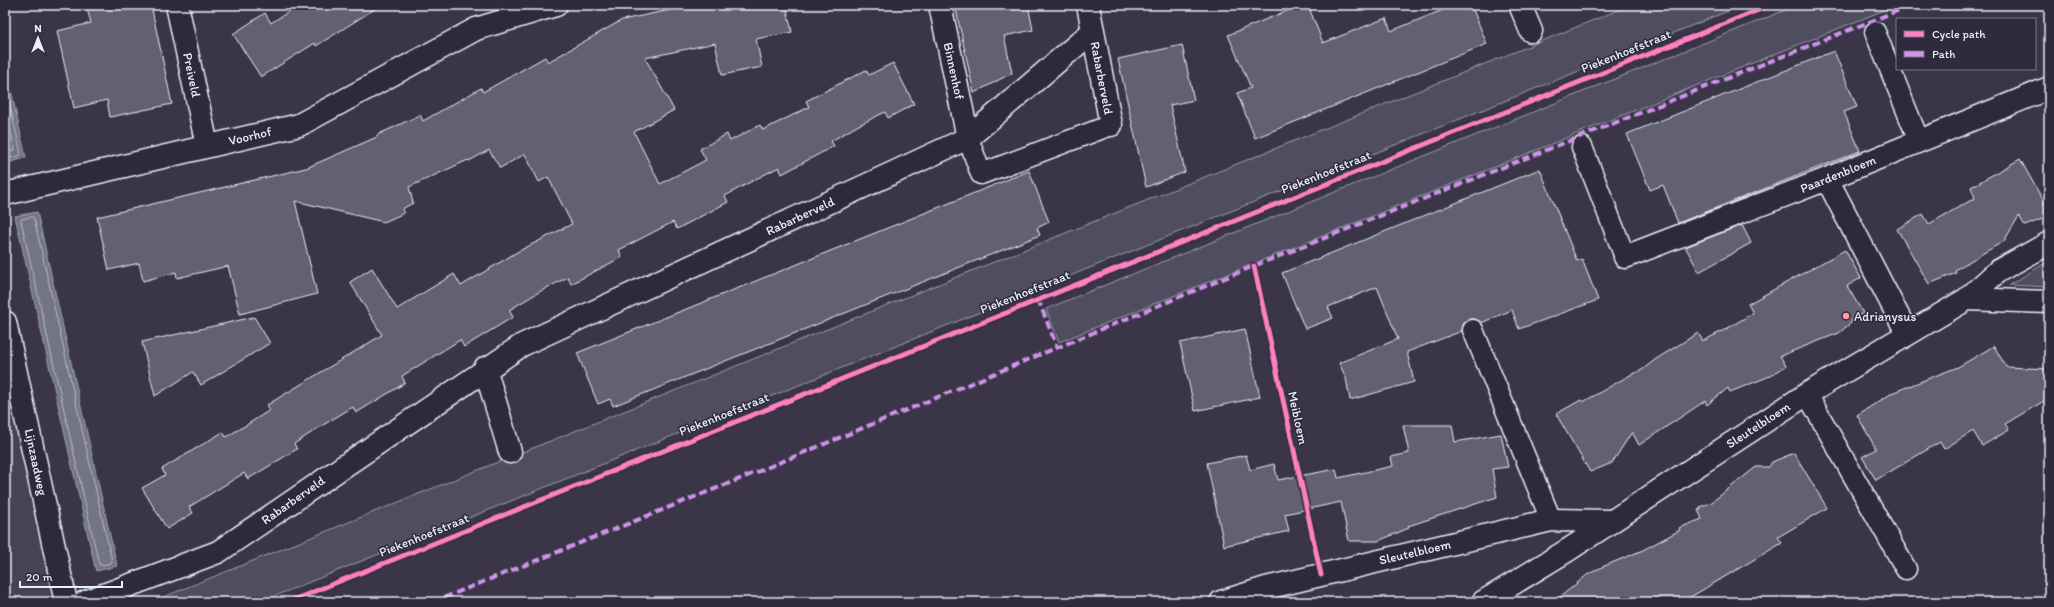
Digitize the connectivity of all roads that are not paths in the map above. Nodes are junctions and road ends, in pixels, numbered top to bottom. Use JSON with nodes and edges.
{"nodes":[{"id":1,"x":177,"y":5,"type":"edge"},
{"id":2,"x":498,"y":5,"type":"edge"},
{"id":3,"x":556,"y":5,"type":"edge"},
{"id":4,"x":940,"y":5,"type":"edge"},
{"id":5,"x":1088,"y":5,"type":"edge"},
{"id":6,"x":1520,"y":5,"type":"edge"},
{"id":7,"x":476,"y":29,"type":"junction"},
{"id":8,"x":1094,"y":31,"type":"junction"},
{"id":9,"x":1531,"y":31,"type":"dead end"},
{"id":10,"x":1875,"y":32,"type":"dead end"},
{"id":11,"x":2049,"y":88,"type":"edge"},
{"id":12,"x":1112,"y":125,"type":"joint"},
{"id":13,"x":968,"y":138,"type":"junction"},
{"id":14,"x":1919,"y":141,"type":"junction"},
{"id":15,"x":207,"y":146,"type":"junction"},
{"id":16,"x":1582,"y":147,"type":"dead end"},
{"id":17,"x":1827,"y":179,"type":"junction"},
{"id":18,"x":5,"y":194,"type":"edge"},
{"id":19,"x":2049,"y":243,"type":"edge"},
{"id":20,"x":1625,"y":256,"type":"joint"},
{"id":21,"x":1967,"y":299,"type":"junction"},
{"id":22,"x":2049,"y":302,"type":"edge"},
{"id":23,"x":5,"y":322,"type":"edge"},
{"id":24,"x":1473,"y":330,"type":"dead end"},
{"id":25,"x":1907,"y":333,"type":"junction"},
{"id":26,"x":485,"y":368,"type":"junction"},
{"id":27,"x":1807,"y":394,"type":"junction"},
{"id":28,"x":510,"y":452,"type":"dead end"},
{"id":29,"x":1551,"y":520,"type":"junction"},
{"id":30,"x":1611,"y":521,"type":"junction"},
{"id":31,"x":1906,"y":569,"type":"dead end"},
{"id":32,"x":66,"y":602,"type":"edge"},
{"id":33,"x":86,"y":602,"type":"edge"},
{"id":34,"x":1221,"y":602,"type":"edge"},
{"id":35,"x":1483,"y":602,"type":"edge"}],
"edges":[{"from":1,"to":15,"type":"street","name":"Preiveld"},
{"from":2,"to":7,"type":"street","name":"Voorhof"},
{"from":3,"to":7,"type":"street","name":"Voorhof"},
{"from":4,"to":13,"type":"street","name":"Binnenhof"},
{"from":5,"to":8,"type":"street","name":"Rabarberveld"},
{"from":6,"to":9,"type":"street"},
{"from":7,"to":15,"type":"street","name":"Voorhof"},
{"from":8,"to":12,"type":"street","name":"Rabarberveld"},
{"from":8,"to":13,"type":"street","name":"Rabarberveld"},
{"from":10,"to":14,"type":"lane"},
{"from":11,"to":14,"type":"street","name":"Paardenbloem"},
{"from":12,"to":13,"type":"lane"},
{"from":13,"to":26,"type":"street","name":"Rabarberveld"},
{"from":14,"to":17,"type":"street","name":"Paardenbloem"},
{"from":15,"to":18,"type":"street","name":"Voorhof"},
{"from":16,"to":20,"type":"lane"},
{"from":17,"to":20,"type":"street","name":"Paardenbloem"},
{"from":17,"to":25,"type":"street"},
{"from":19,"to":21,"type":"street","name":"Sleutelbloem"},
{"from":21,"to":22,"type":"street"},
{"from":21,"to":25,"type":"street","name":"Sleutelbloem"},
{"from":23,"to":32,"type":"street","name":"Lijnzaadweg"},
{"from":24,"to":29,"type":"lane"},
{"from":25,"to":27,"type":"street","name":"Sleutelbloem"},
{"from":26,"to":28,"type":"street"},
{"from":26,"to":33,"type":"street","name":"Rabarberveld"},
{"from":27,"to":30,"type":"street","name":"Sleutelbloem"},
{"from":27,"to":31,"type":"lane"},
{"from":29,"to":30,"type":"street","name":"Sleutelbloem"},
{"from":29,"to":34,"type":"street","name":"Sleutelbloem"},
{"from":30,"to":35,"type":"street","name":"Sleutelbloem"}]}
